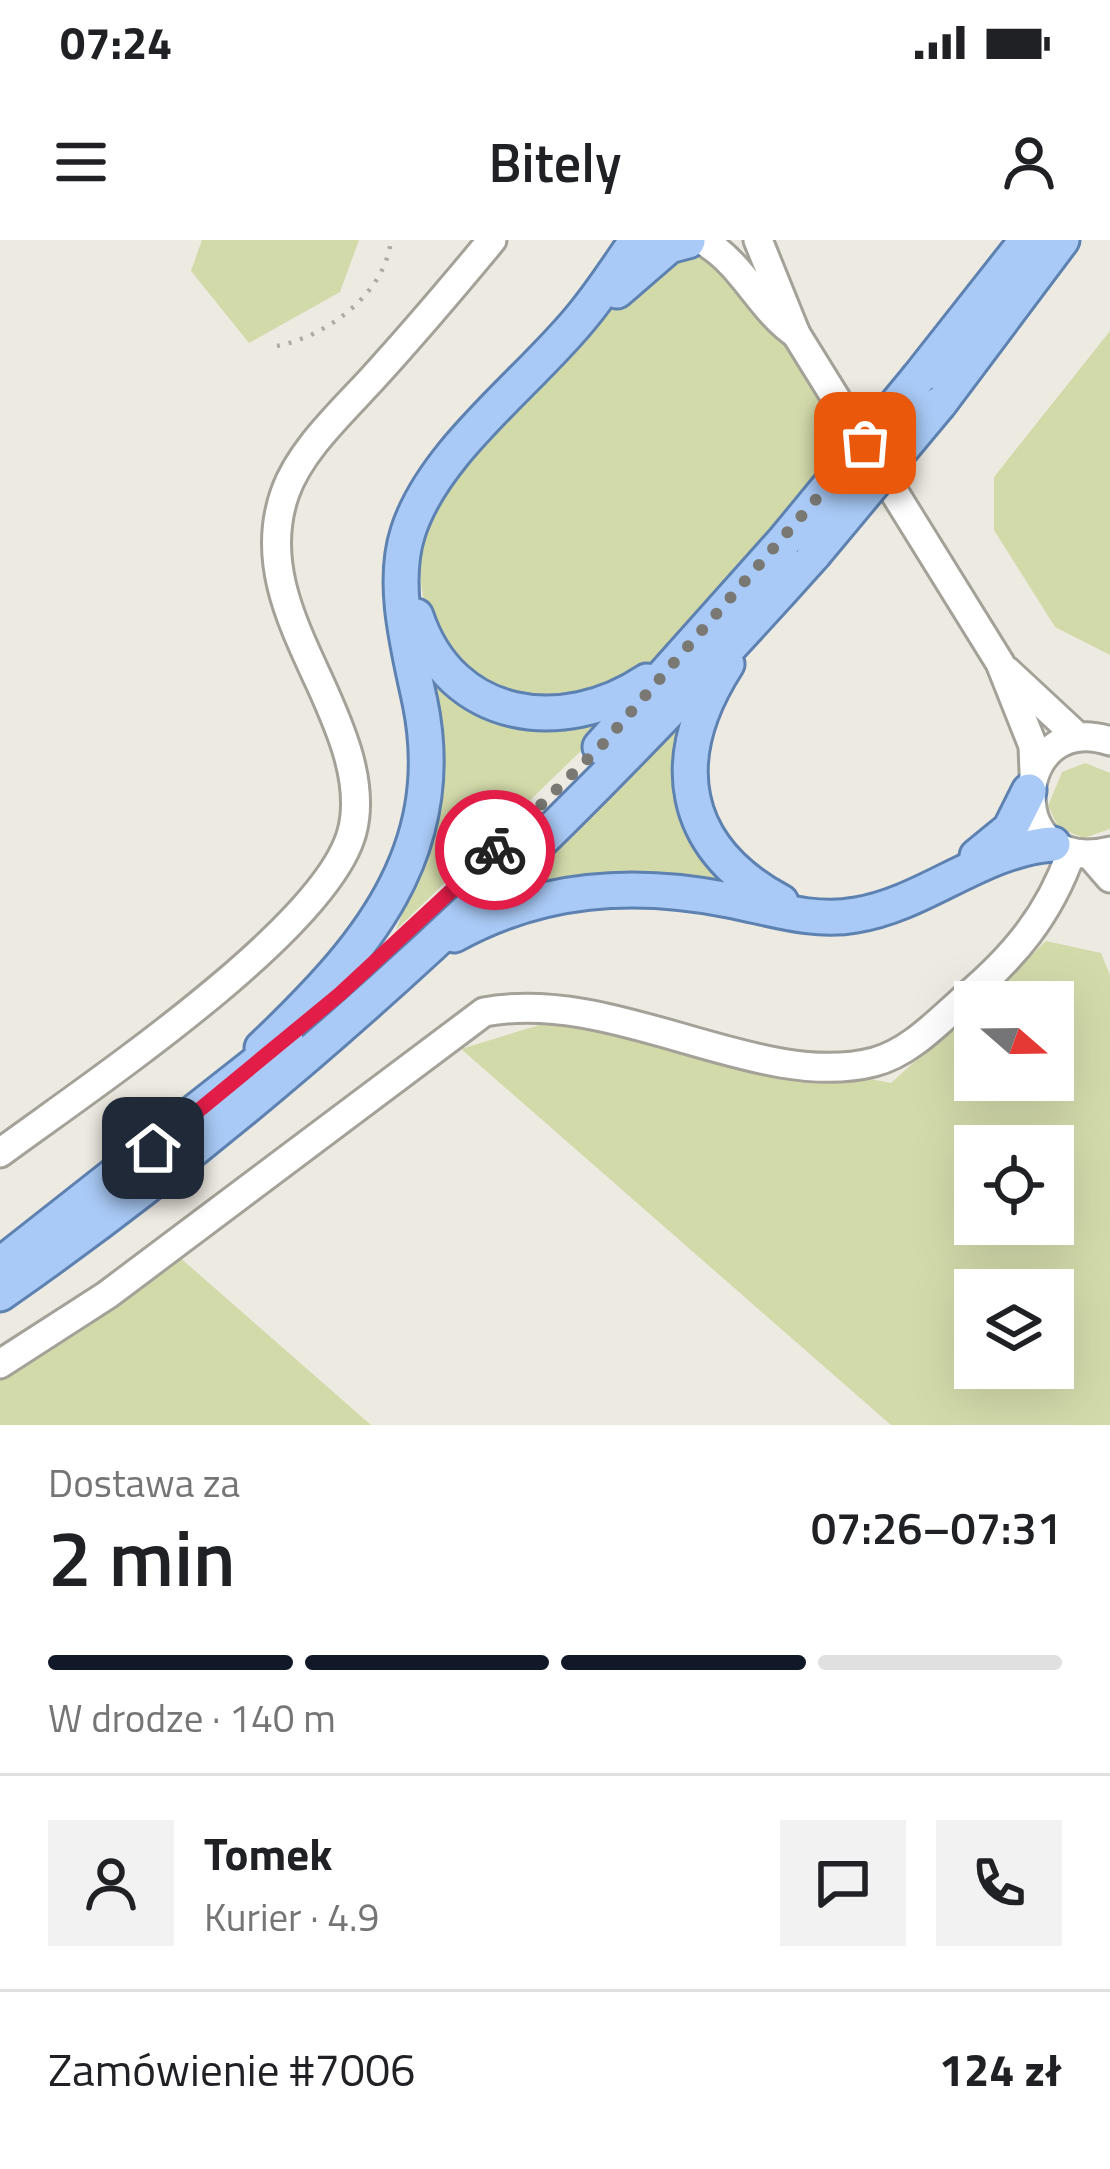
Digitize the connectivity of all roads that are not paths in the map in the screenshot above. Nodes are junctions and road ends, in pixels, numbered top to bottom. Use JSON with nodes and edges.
{"nodes":[{"id":1,"x":492,"y":240,"type":"edge"},
{"id":2,"x":637,"y":240,"type":"edge"},
{"id":3,"x":758,"y":240,"type":"edge"},
{"id":4,"x":1027,"y":240,"type":"edge"},
{"id":5,"x":1062,"y":240,"type":"edge"},
{"id":6,"x":702,"y":241,"type":"edge"},
{"id":7,"x":586,"y":313,"type":"junction"},
{"id":8,"x":796,"y":334,"type":"junction"},
{"id":9,"x":929,"y":391,"type":"junction"},
{"id":10,"x":799,"y":547,"type":"junction"},
{"id":11,"x":402,"y":575,"type":"junction"},
{"id":12,"x":760,"y":614,"type":"junction"},
{"id":13,"x":706,"y":630,"type":"junction"},
{"id":14,"x":1000,"y":663,"type":"junction"},
{"id":15,"x":1078,"y":737,"type":"junction"},
{"id":16,"x":1110,"y":741,"type":"edge"},
{"id":17,"x":1032,"y":782,"type":"junction"},
{"id":18,"x":1081,"y":851,"type":"edge"},
{"id":19,"x":1110,"y":878,"type":"edge"},
{"id":20,"x":947,"y":879,"type":"junction"},
{"id":21,"x":808,"y":917,"type":"junction"},
{"id":22,"x":411,"y":960,"type":"junction"},
{"id":23,"x":188,"y":1120,"type":"junction"},
{"id":24,"x":0,"y":1153,"type":"edge"},
{"id":25,"x":0,"y":1265,"type":"edge"},
{"id":26,"x":0,"y":1294,"type":"edge"},
{"id":27,"x":0,"y":1364,"type":"edge"}],
"edges":[{"from":1,"to":24,"type":"street"},
{"from":2,"to":7,"type":"main road"},
{"from":3,"to":8,"type":"street"},
{"from":4,"to":9,"type":"main road"},
{"from":5,"to":9,"type":"main road"},
{"from":6,"to":7,"type":"main road"},
{"from":6,"to":8,"type":"street"},
{"from":7,"to":11,"type":"main road"},
{"from":8,"to":14,"type":"street"},
{"from":9,"to":10,"type":"main road","bridge":true},
{"from":10,"to":12,"type":"main road"},
{"from":10,"to":13,"type":"main road"},
{"from":11,"to":13,"type":"main road"},
{"from":11,"to":23,"type":"main road"},
{"from":12,"to":21,"type":"main road"},
{"from":12,"to":22,"type":"main road"},
{"from":13,"to":23,"type":"main road"},
{"from":14,"to":15,"type":"street"},
{"from":14,"to":17,"type":"street"},
{"from":15,"to":16,"type":"street"},
{"from":15,"to":17,"type":"street"},
{"from":17,"to":18,"type":"street"},
{"from":17,"to":20,"type":"main road"},
{"from":18,"to":19,"type":"street"},
{"from":18,"to":20,"type":"main road"},
{"from":18,"to":27,"type":"street"},
{"from":20,"to":21,"type":"main road"},
{"from":21,"to":22,"type":"main road"},
{"from":22,"to":26,"type":"main road"},
{"from":23,"to":25,"type":"main road"}]}
